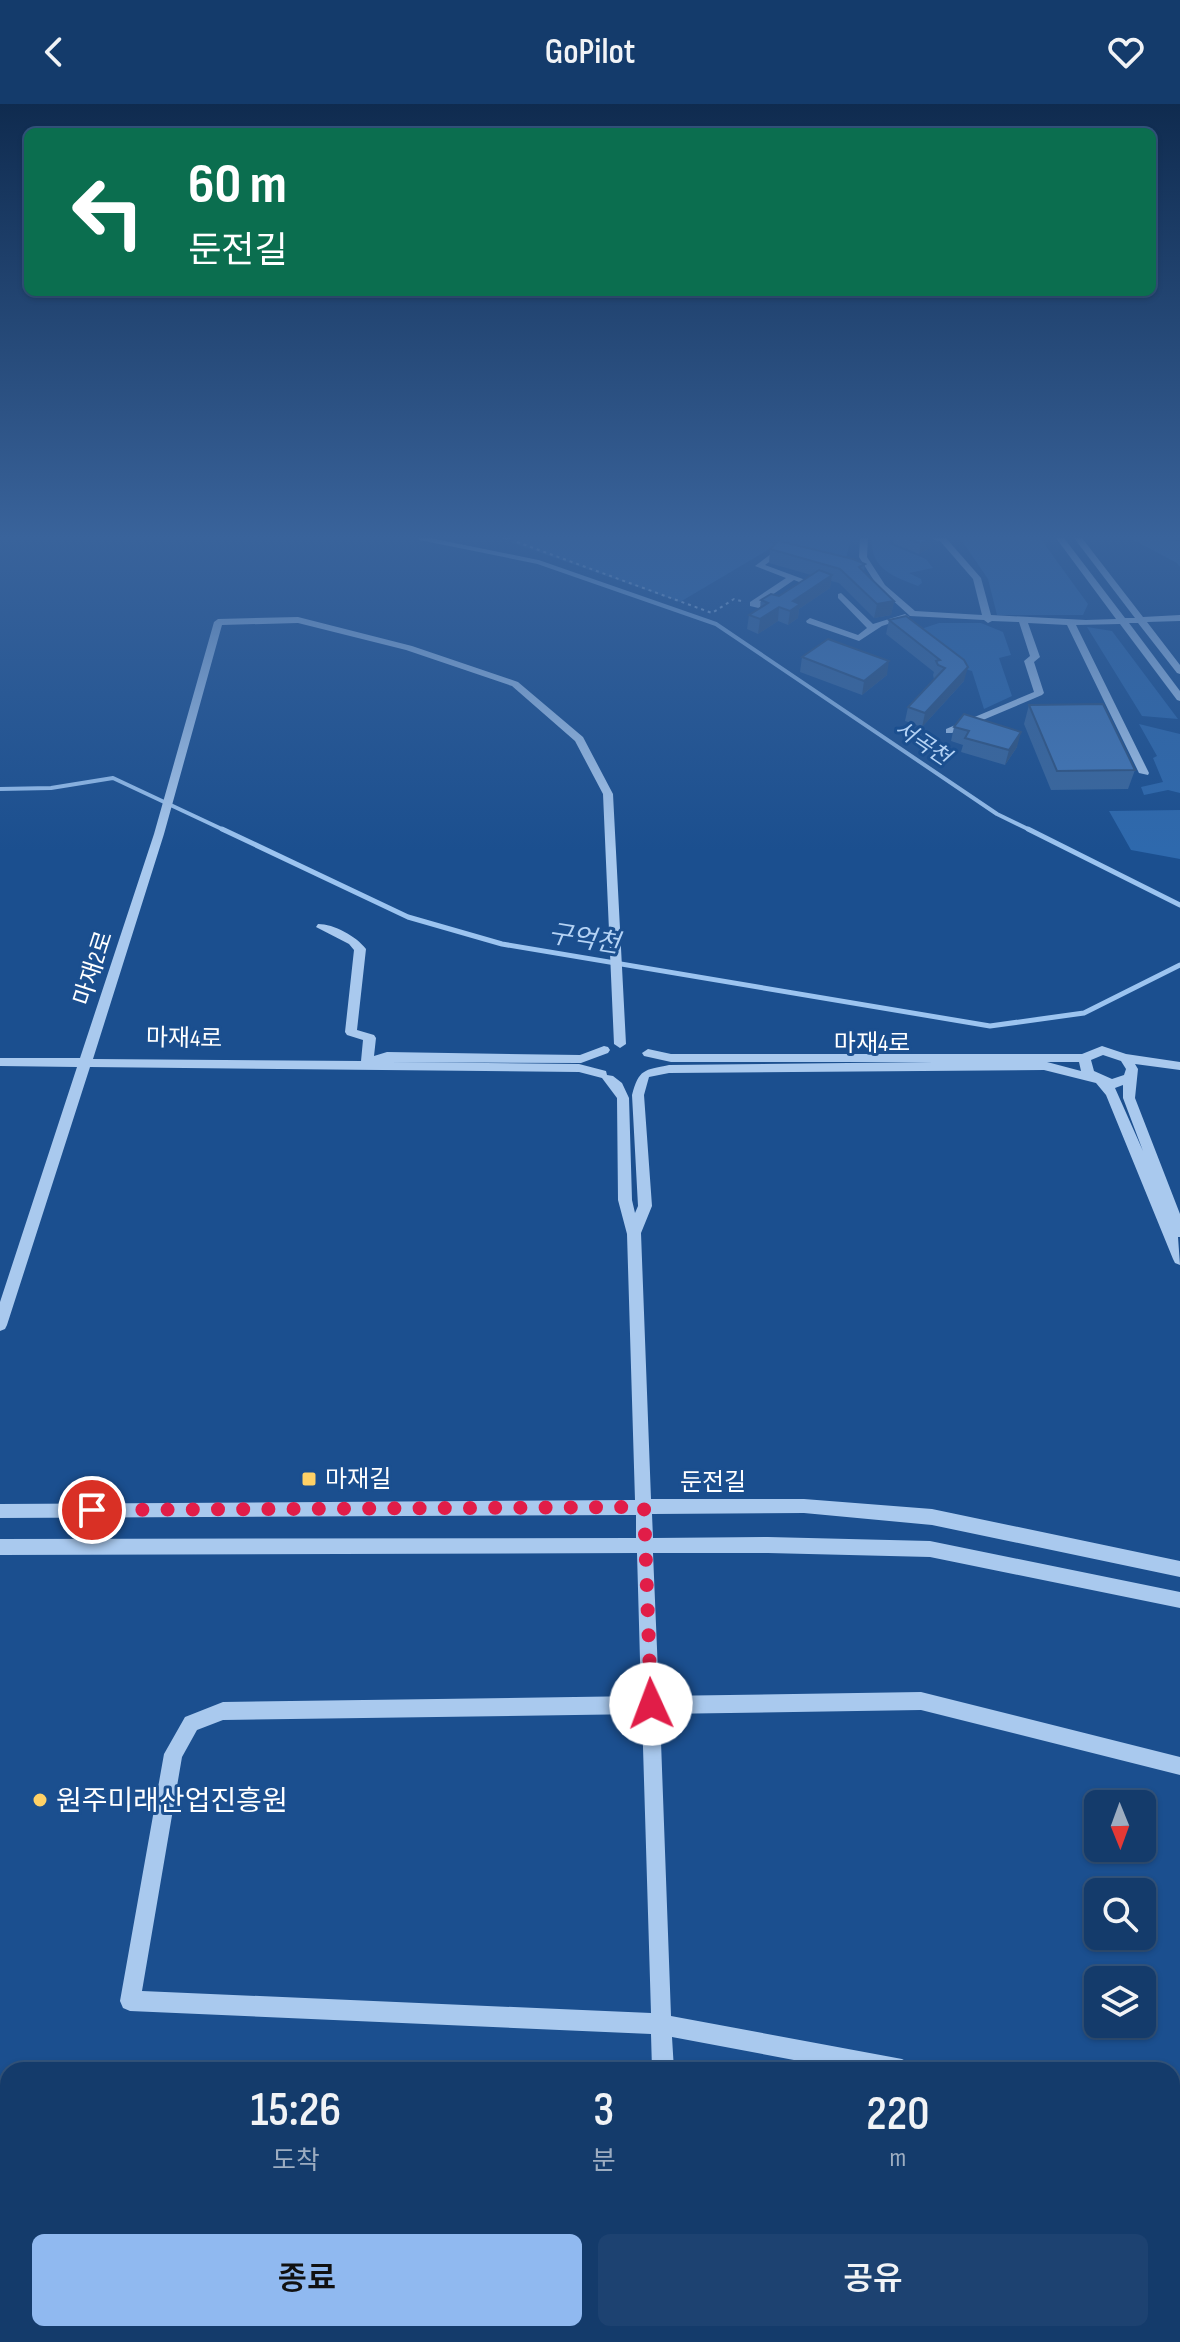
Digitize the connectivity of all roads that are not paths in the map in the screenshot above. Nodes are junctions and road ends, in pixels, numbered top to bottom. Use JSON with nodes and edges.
{"nodes":[{"id":1,"x":212,"y":642,"type":"edge"},
{"id":2,"x":387,"y":642,"type":"edge"},
{"id":3,"x":1030,"y":642,"type":"edge"},
{"id":4,"x":1080,"y":642,"type":"edge"},
{"id":5,"x":1139,"y":642,"type":"edge"},
{"id":6,"x":1158,"y":642,"type":"edge"},
{"id":7,"x":1180,"y":671,"type":"edge"},
{"id":8,"x":1180,"y":698,"type":"edge"},
{"id":9,"x":949,"y":731,"type":"dead end"},
{"id":10,"x":1144,"y":773,"type":"dead end"},
{"id":11,"x":322,"y":927,"type":"dead end"},
{"id":12,"x":620,"y":1044,"type":"junction"},
{"id":13,"x":604,"y":1050,"type":"junction"},
{"id":14,"x":648,"y":1053,"type":"junction"},
{"id":15,"x":1084,"y":1058,"type":"junction"},
{"id":16,"x":1125,"y":1058,"type":"junction"},
{"id":17,"x":86,"y":1061,"type":"junction"},
{"id":18,"x":0,"y":1062,"type":"edge"},
{"id":19,"x":367,"y":1064,"type":"junction"},
{"id":20,"x":1180,"y":1068,"type":"edge"},
{"id":21,"x":605,"y":1076,"type":"junction"},
{"id":22,"x":646,"y":1076,"type":"junction"},
{"id":23,"x":1131,"y":1076,"type":"junction"},
{"id":24,"x":1098,"y":1080,"type":"junction"},
{"id":25,"x":1180,"y":1232,"type":"edge"},
{"id":26,"x":634,"y":1234,"type":"junction"},
{"id":27,"x":1180,"y":1259,"type":"edge"},
{"id":28,"x":0,"y":1325,"type":"edge"},
{"id":29,"x":644,"y":1507,"type":"junction"},
{"id":30,"x":0,"y":1511,"type":"edge"},
{"id":31,"x":646,"y":1546,"type":"junction"},
{"id":32,"x":0,"y":1547,"type":"edge"},
{"id":33,"x":1180,"y":1569,"type":"edge"},
{"id":34,"x":1180,"y":1600,"type":"edge"},
{"id":35,"x":651,"y":1704,"type":"junction"},
{"id":36,"x":1180,"y":1766,"type":"edge"},
{"id":37,"x":661,"y":2024,"type":"junction"},
{"id":38,"x":663,"y":2062,"type":"edge"},
{"id":39,"x":860,"y":2062,"type":"edge"}],
"edges":[{"from":1,"to":17,"type":"street","name":"마재2로"},
{"from":2,"to":12,"type":"street","name":"마재2로"},
{"from":3,"to":9,"type":"street"},
{"from":4,"to":10,"type":"street"},
{"from":5,"to":8,"type":"street"},
{"from":6,"to":7,"type":"street"},
{"from":11,"to":19,"type":"street"},
{"from":12,"to":13,"type":"street"},
{"from":12,"to":14,"type":"street"},
{"from":13,"to":19,"type":"street","name":"마재4로"},
{"from":13,"to":21,"type":"street"},
{"from":14,"to":15,"type":"street","name":"마재4로"},
{"from":14,"to":22,"type":"street"},
{"from":15,"to":16,"type":"street","name":"마재4로"},
{"from":15,"to":24,"type":"street"},
{"from":16,"to":20,"type":"street"},
{"from":16,"to":23,"type":"street"},
{"from":17,"to":18,"type":"street","name":"마재4로"},
{"from":17,"to":19,"type":"street","name":"마재4로"},
{"from":17,"to":28,"type":"street","name":"마재2로"},
{"from":19,"to":21,"type":"street","name":"마재4로"},
{"from":20,"to":23,"type":"street"},
{"from":21,"to":22,"type":"street"},
{"from":21,"to":26,"type":"street"},
{"from":22,"to":24,"type":"street","name":"마재4로"},
{"from":22,"to":26,"type":"street"},
{"from":23,"to":24,"type":"street"},
{"from":23,"to":25,"type":"street"},
{"from":24,"to":27,"type":"street"},
{"from":26,"to":29,"type":"street"},
{"from":29,"to":30,"type":"street","name":"둔전길"},
{"from":29,"to":31,"type":"street"},
{"from":29,"to":33,"type":"street","name":"둔전길"},
{"from":31,"to":32,"type":"street"},
{"from":31,"to":34,"type":"street"},
{"from":31,"to":35,"type":"street"},
{"from":35,"to":36,"type":"street"},
{"from":35,"to":37,"type":"street"},
{"from":35,"to":37,"type":"street"},
{"from":37,"to":38,"type":"street"},
{"from":37,"to":39,"type":"street"}]}
